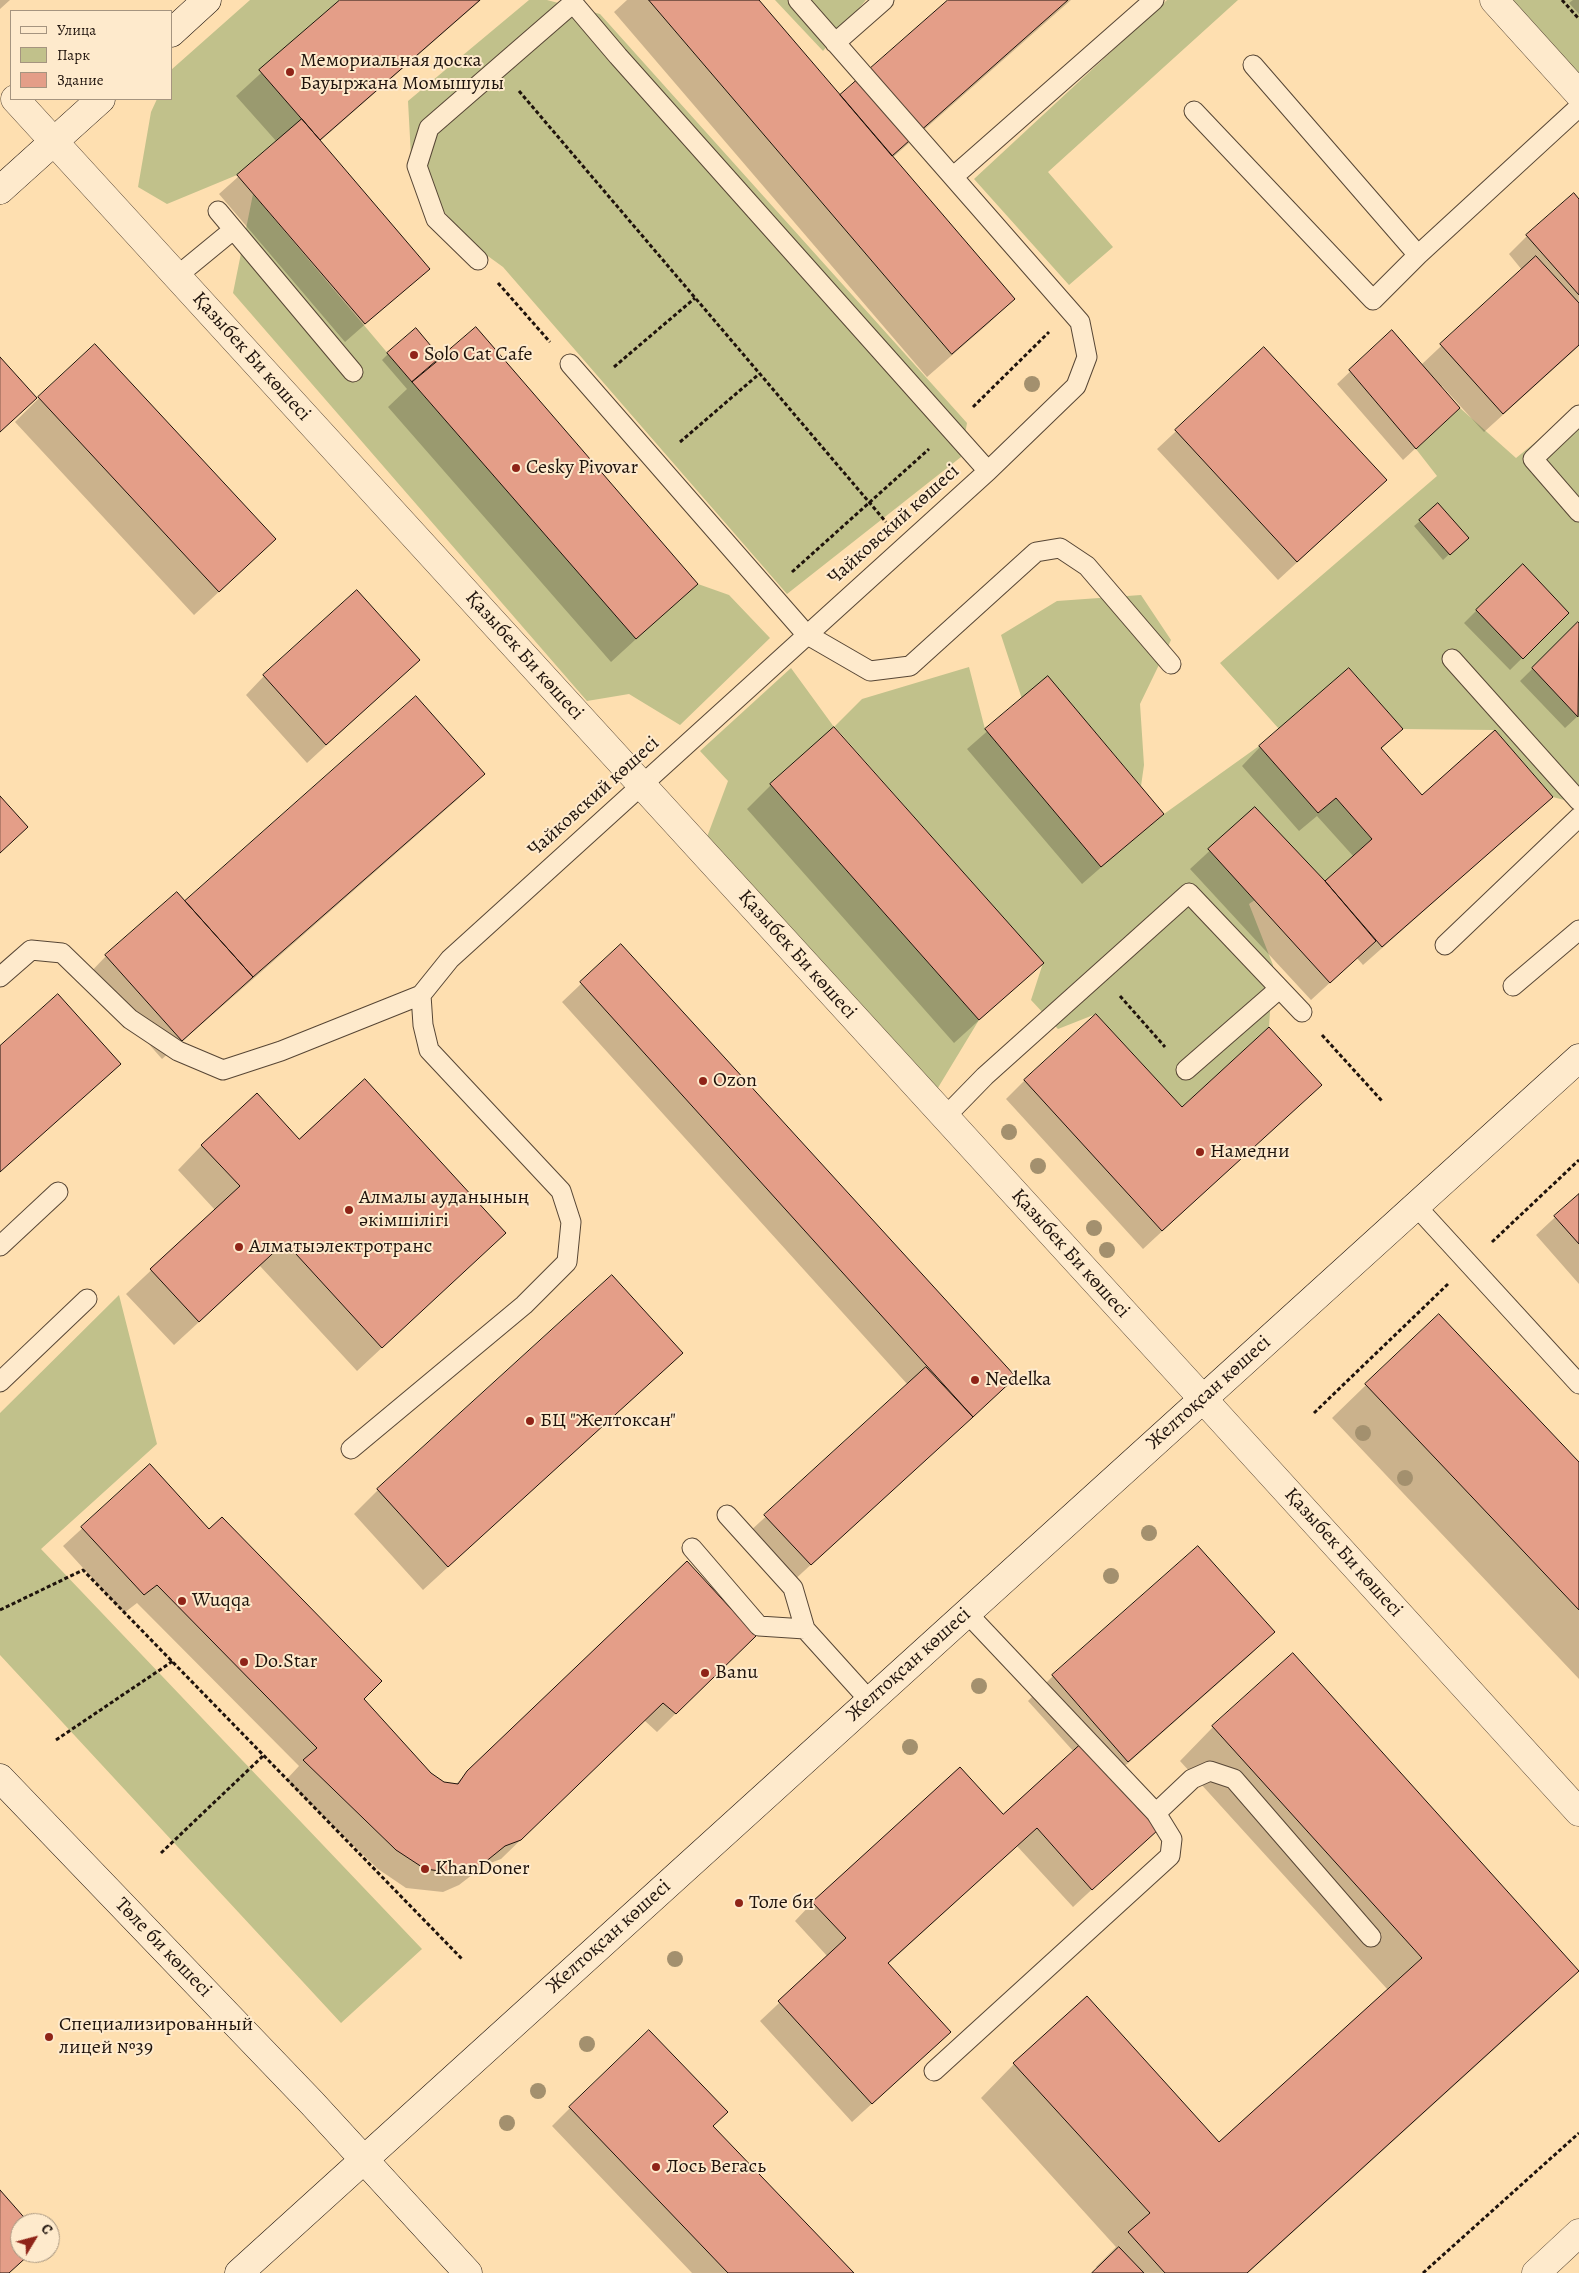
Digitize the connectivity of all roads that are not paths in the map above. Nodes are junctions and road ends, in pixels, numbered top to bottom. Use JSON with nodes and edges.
{"nodes":[{"id":1,"x":207,"y":0,"type":"edge"},
{"id":2,"x":798,"y":0,"type":"edge"},
{"id":3,"x":884,"y":0,"type":"edge"},
{"id":4,"x":1154,"y":0,"type":"edge"},
{"id":5,"x":1494,"y":0,"type":"edge"},
{"id":6,"x":573,"y":2,"type":"edge"},
{"id":7,"x":172,"y":32,"type":"edge"},
{"id":8,"x":835,"y":43,"type":"junction"},
{"id":9,"x":1253,"y":65,"type":"dead end"},
{"id":10,"x":0,"y":82,"type":"edge"},
{"id":11,"x":10,"y":93,"type":"edge"},
{"id":12,"x":1579,"y":94,"type":"edge"},
{"id":13,"x":16,"y":100,"type":"edge"},
{"id":14,"x":100,"y":100,"type":"edge"},
{"id":15,"x":1579,"y":107,"type":"edge"},
{"id":16,"x":1194,"y":111,"type":"dead end"},
{"id":17,"x":55,"y":142,"type":"junction"},
{"id":18,"x":953,"y":177,"type":"junction"},
{"id":19,"x":0,"y":190,"type":"edge"},
{"id":20,"x":218,"y":211,"type":"dead end"},
{"id":21,"x":233,"y":230,"type":"junction"},
{"id":22,"x":1418,"y":254,"type":"junction"},
{"id":23,"x":478,"y":260,"type":"road end"},
{"id":24,"x":177,"y":276,"type":"junction"},
{"id":25,"x":570,"y":364,"type":"road end"},
{"id":26,"x":353,"y":372,"type":"dead end"},
{"id":27,"x":1579,"y":415,"type":"edge"},
{"id":28,"x":988,"y":471,"type":"junction"},
{"id":29,"x":1579,"y":512,"type":"edge"},
{"id":30,"x":806,"y":634,"type":"junction"},
{"id":31,"x":1452,"y":659,"type":"dead end"},
{"id":32,"x":1171,"y":664,"type":"dead end"},
{"id":33,"x":641,"y":784,"type":"junction"},
{"id":34,"x":1579,"y":801,"type":"edge"},
{"id":35,"x":1579,"y":817,"type":"edge"},
{"id":36,"x":1579,"y":930,"type":"edge"},
{"id":37,"x":1445,"y":945,"type":"dead end"},
{"id":38,"x":0,"y":977,"type":"edge"},
{"id":39,"x":1513,"y":986,"type":"dead end"},
{"id":40,"x":1279,"y":989,"type":"junction"},
{"id":41,"x":421,"y":995,"type":"junction"},
{"id":42,"x":1302,"y":1012,"type":"road end"},
{"id":43,"x":1579,"y":1058,"type":"edge"},
{"id":44,"x":1186,"y":1070,"type":"road end"},
{"id":45,"x":945,"y":1117,"type":"junction"},
{"id":46,"x":58,"y":1192,"type":"dead end"},
{"id":47,"x":1416,"y":1206,"type":"junction"},
{"id":48,"x":0,"y":1246,"type":"edge"},
{"id":49,"x":87,"y":1299,"type":"dead end"},
{"id":50,"x":0,"y":1382,"type":"edge"},
{"id":51,"x":1579,"y":1384,"type":"edge"},
{"id":52,"x":1203,"y":1399,"type":"junction"},
{"id":53,"x":351,"y":1449,"type":"dead end"},
{"id":54,"x":728,"y":1515,"type":"dead end"},
{"id":55,"x":692,"y":1548,"type":"dead end"},
{"id":56,"x":967,"y":1613,"type":"junction"},
{"id":57,"x":805,"y":1629,"type":"junction"},
{"id":58,"x":870,"y":1701,"type":"junction"},
{"id":59,"x":0,"y":1778,"type":"edge"},
{"id":60,"x":1579,"y":1812,"type":"edge"},
{"id":61,"x":1156,"y":1813,"type":"junction"},
{"id":62,"x":1371,"y":1937,"type":"dead end"},
{"id":63,"x":934,"y":2071,"type":"dead end"},
{"id":64,"x":364,"y":2159,"type":"junction"},
{"id":65,"x":1579,"y":2233,"type":"edge"},
{"id":66,"x":239,"y":2273,"type":"edge"},
{"id":67,"x":468,"y":2273,"type":"edge"},
{"id":68,"x":1536,"y":2273,"type":"edge"}],
"edges":[{"from":1,"to":7,"type":"main road"},
{"from":2,"to":8,"type":"lane","name":"Чайковский көшесі"},
{"from":3,"to":8,"type":"lane"},
{"from":4,"to":18,"type":"lane"},
{"from":5,"to":12,"type":"main road"},
{"from":6,"to":23,"type":"lane"},
{"from":6,"to":28,"type":"lane"},
{"from":8,"to":18,"type":"lane","name":"Чайковский көшесі"},
{"from":9,"to":22,"type":"lane"},
{"from":10,"to":11,"type":"main road"},
{"from":13,"to":17,"type":"main road","name":"Қазыбек Би көшесі"},
{"from":14,"to":17,"type":"main road"},
{"from":15,"to":22,"type":"lane"},
{"from":16,"to":22,"type":"lane"},
{"from":17,"to":19,"type":"main road"},
{"from":17,"to":24,"type":"main road","name":"Қазыбек Би көшесі"},
{"from":18,"to":28,"type":"lane","name":"Чайковский көшесі"},
{"from":20,"to":21,"type":"lane"},
{"from":21,"to":24,"type":"lane"},
{"from":21,"to":26,"type":"lane"},
{"from":24,"to":33,"type":"main road","name":"Қазыбек Би көшесі"},
{"from":25,"to":30,"type":"lane"},
{"from":27,"to":29,"type":"lane"},
{"from":28,"to":30,"type":"lane","name":"Чайковский көшесі"},
{"from":30,"to":32,"type":"lane"},
{"from":30,"to":33,"type":"lane","name":"Чайковский көшесі"},
{"from":31,"to":34,"type":"lane"},
{"from":33,"to":41,"type":"lane","name":"Чайковский көшесі"},
{"from":33,"to":45,"type":"main road","name":"Қазыбек Би көшесі"},
{"from":35,"to":37,"type":"lane"},
{"from":36,"to":39,"type":"lane"},
{"from":38,"to":41,"type":"lane"},
{"from":40,"to":42,"type":"lane"},
{"from":40,"to":44,"type":"lane"},
{"from":40,"to":45,"type":"lane"},
{"from":41,"to":53,"type":"lane"},
{"from":43,"to":47,"type":"main road","name":"Желтоқсан көшесі"},
{"from":45,"to":52,"type":"main road","name":"Қазыбек Би көшесі"},
{"from":46,"to":48,"type":"lane"},
{"from":47,"to":51,"type":"lane"},
{"from":47,"to":52,"type":"main road","name":"Желтоқсан көшесі"},
{"from":49,"to":50,"type":"lane"},
{"from":52,"to":56,"type":"main road","name":"Желтоқсан көшесі"},
{"from":52,"to":60,"type":"main road","name":"Қазыбек Би көшесі"},
{"from":54,"to":57,"type":"lane"},
{"from":55,"to":57,"type":"lane"},
{"from":56,"to":58,"type":"main road","name":"Желтоқсан көшесі"},
{"from":56,"to":61,"type":"lane"},
{"from":57,"to":58,"type":"lane"},
{"from":58,"to":64,"type":"main road","name":"Желтоқсан көшесі"},
{"from":59,"to":64,"type":"main road","name":"Төле би көшесі"},
{"from":61,"to":62,"type":"lane"},
{"from":61,"to":63,"type":"lane"},
{"from":64,"to":66,"type":"main road","name":"Желтоқсан көшесі"},
{"from":64,"to":67,"type":"main road","name":"Төле би көшесі"},
{"from":65,"to":68,"type":"main road"}]}
